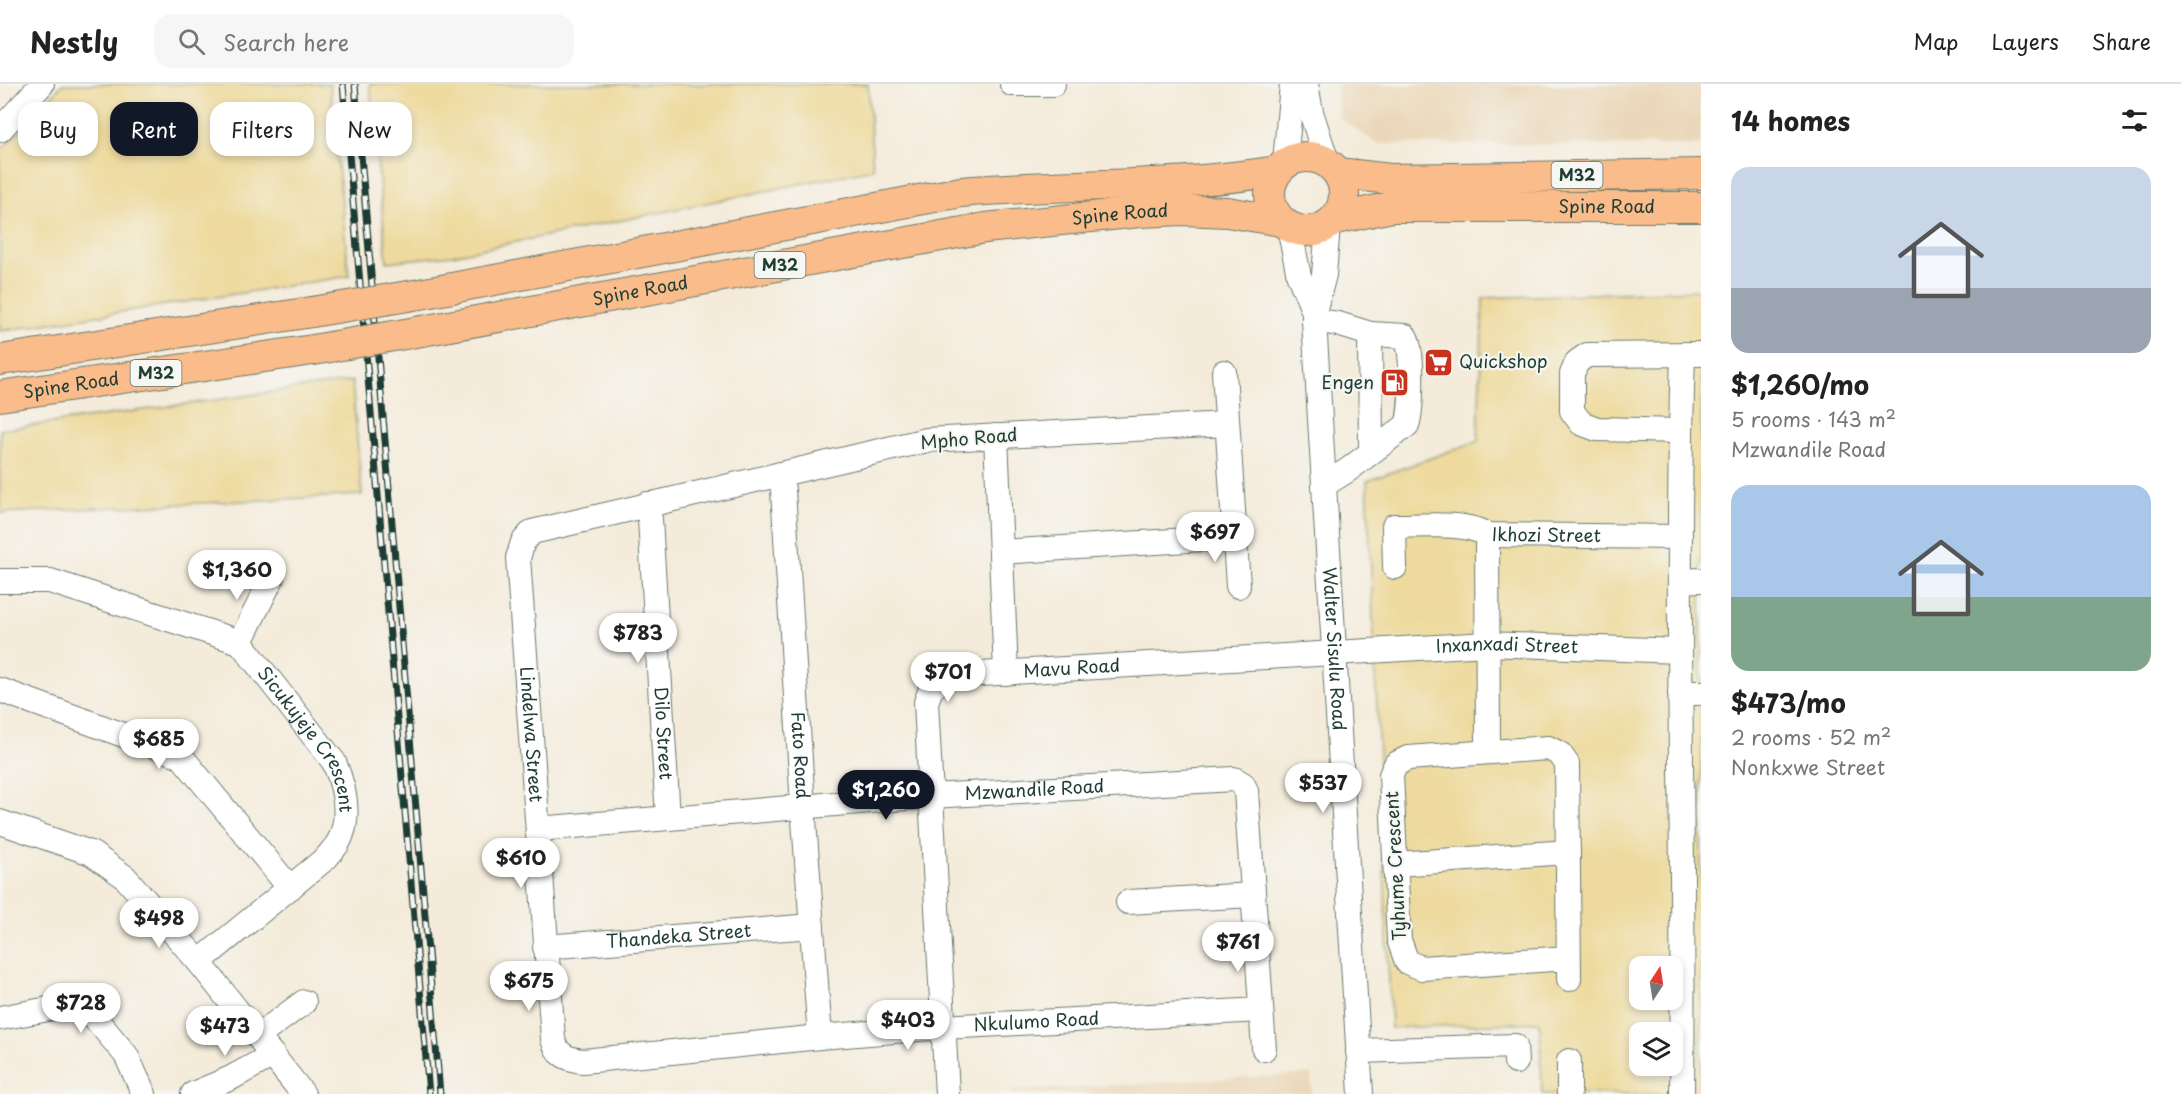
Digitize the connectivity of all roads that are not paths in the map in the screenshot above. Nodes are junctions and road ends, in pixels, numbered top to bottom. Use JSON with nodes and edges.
{"nodes":[{"id":1,"x":42,"y":84,"type":"edge"},
{"id":2,"x":1012,"y":84,"type":"edge"},
{"id":3,"x":1053,"y":84,"type":"edge"},
{"id":4,"x":1292,"y":84,"type":"edge"},
{"id":5,"x":1306,"y":84,"type":"edge"},
{"id":6,"x":0,"y":130,"type":"edge"},
{"id":7,"x":1281,"y":167,"type":"junction"},
{"id":8,"x":1333,"y":168,"type":"junction"},
{"id":9,"x":1701,"y":174,"type":"edge"},
{"id":10,"x":1701,"y":207,"type":"edge"},
{"id":11,"x":1332,"y":222,"type":"junction"},
{"id":12,"x":1285,"y":224,"type":"junction"},
{"id":13,"x":1314,"y":316,"type":"junction"},
{"id":14,"x":1370,"y":334,"type":"junction"},
{"id":15,"x":1692,"y":354,"type":"edge"},
{"id":16,"x":0,"y":360,"type":"edge"},
{"id":17,"x":1224,"y":372,"type":"dead end"},
{"id":18,"x":0,"y":396,"type":"edge"},
{"id":19,"x":1226,"y":424,"type":"junction"},
{"id":20,"x":1680,"y":431,"type":"junction"},
{"id":21,"x":996,"y":436,"type":"junction"},
{"id":22,"x":1371,"y":451,"type":"junction"},
{"id":23,"x":780,"y":474,"type":"junction"},
{"id":24,"x":1691,"y":484,"type":"edge"},
{"id":25,"x":1324,"y":485,"type":"junction"},
{"id":26,"x":647,"y":504,"type":"junction"},
{"id":27,"x":1487,"y":535,"type":"junction"},
{"id":28,"x":1234,"y":537,"type":"junction"},
{"id":29,"x":1680,"y":537,"type":"junction"},
{"id":30,"x":1001,"y":552,"type":"junction"},
{"id":31,"x":1395,"y":567,"type":"dead end"},
{"id":32,"x":272,"y":578,"type":"dead end"},
{"id":33,"x":1690,"y":580,"type":"edge"},
{"id":34,"x":0,"y":581,"type":"edge"},
{"id":35,"x":1238,"y":586,"type":"dead end"},
{"id":36,"x":240,"y":642,"type":"junction"},
{"id":37,"x":1487,"y":644,"type":"junction"},
{"id":38,"x":1679,"y":651,"type":"junction"},
{"id":39,"x":1334,"y":652,"type":"junction"},
{"id":40,"x":1006,"y":673,"type":"junction"},
{"id":41,"x":0,"y":690,"type":"edge"},
{"id":42,"x":1690,"y":693,"type":"edge"},
{"id":43,"x":1488,"y":751,"type":"junction"},
{"id":44,"x":1691,"y":783,"type":"edge"},
{"id":45,"x":931,"y":796,"type":"junction"},
{"id":46,"x":803,"y":807,"type":"junction"},
{"id":47,"x":668,"y":818,"type":"junction"},
{"id":48,"x":0,"y":822,"type":"edge"},
{"id":49,"x":538,"y":829,"type":"junction"},
{"id":50,"x":1568,"y":852,"type":"junction"},
{"id":51,"x":1395,"y":864,"type":"junction"},
{"id":52,"x":290,"y":888,"type":"junction"},
{"id":53,"x":1253,"y":895,"type":"junction"},
{"id":54,"x":1692,"y":895,"type":"edge"},
{"id":55,"x":1128,"y":902,"type":"dead end"},
{"id":56,"x":812,"y":926,"type":"junction"},
{"id":57,"x":545,"y":947,"type":"junction"},
{"id":58,"x":1692,"y":961,"type":"edge"},
{"id":59,"x":199,"y":962,"type":"junction"},
{"id":60,"x":303,"y":1002,"type":"dead end"},
{"id":61,"x":1261,"y":1010,"type":"junction"},
{"id":62,"x":0,"y":1018,"type":"edge"},
{"id":63,"x":943,"y":1027,"type":"junction"},
{"id":64,"x":258,"y":1036,"type":"junction"},
{"id":65,"x":820,"y":1037,"type":"junction"},
{"id":66,"x":1264,"y":1048,"type":"dead end"},
{"id":67,"x":1358,"y":1051,"type":"junction"},
{"id":68,"x":273,"y":1055,"type":"junction"},
{"id":69,"x":563,"y":1056,"type":"joint"},
{"id":70,"x":1569,"y":1061,"type":"dead end"},
{"id":71,"x":1516,"y":1062,"type":"dead end"},
{"id":72,"x":144,"y":1094,"type":"edge"},
{"id":73,"x":193,"y":1094,"type":"edge"},
{"id":74,"x":303,"y":1094,"type":"edge"},
{"id":75,"x":947,"y":1094,"type":"edge"},
{"id":76,"x":1361,"y":1094,"type":"edge"},
{"id":77,"x":1569,"y":1094,"type":"edge"},
{"id":78,"x":1682,"y":1094,"type":"edge"}],
"edges":[{"from":1,"to":6,"type":"street"},
{"from":2,"to":3,"type":"street"},
{"from":4,"to":7,"type":"street"},
{"from":5,"to":8,"type":"street"},
{"from":7,"to":8,"type":"main road","name":"Spine Road","number":"M32"},
{"from":7,"to":12,"type":"main road"},
{"from":7,"to":16,"type":"main road","name":"Spine Road","number":"M32","bridge":true},
{"from":8,"to":9,"type":"main road","name":"Spine Road","number":"M32"},
{"from":8,"to":11,"type":"main road"},
{"from":10,"to":11,"type":"main road","name":"Spine Road","number":"M32"},
{"from":11,"to":12,"type":"main road","name":"Spine Road","number":"M32"},
{"from":11,"to":13,"type":"street","name":"Walter Sisulu Road"},
{"from":12,"to":13,"type":"street","name":"Walter Sisulu Road"},
{"from":12,"to":18,"type":"main road","name":"Spine Road","number":"M32","bridge":true},
{"from":13,"to":14,"type":"street"},
{"from":13,"to":25,"type":"street","name":"Walter Sisulu Road"},
{"from":14,"to":22,"type":"street"},
{"from":14,"to":22,"type":"street"},
{"from":15,"to":20,"type":"street"},
{"from":15,"to":20,"type":"street"},
{"from":17,"to":19,"type":"street"},
{"from":19,"to":21,"type":"street","name":"Mpho Road"},
{"from":19,"to":28,"type":"street"},
{"from":20,"to":24,"type":"street"},
{"from":21,"to":23,"type":"street","name":"Mpho Road"},
{"from":21,"to":30,"type":"street"},
{"from":22,"to":25,"type":"street"},
{"from":23,"to":26,"type":"street","name":"Mpho Road"},
{"from":23,"to":46,"type":"street","name":"Fato Road"},
{"from":24,"to":29,"type":"street"},
{"from":25,"to":39,"type":"street","name":"Walter Sisulu Road"},
{"from":26,"to":47,"type":"street","name":"Dilo Street"},
{"from":26,"to":49,"type":"street","name":"Lindelwa Street"},
{"from":27,"to":29,"type":"street","name":"Ikhozi Street"},
{"from":27,"to":31,"type":"street"},
{"from":27,"to":37,"type":"street","name":"Ikhozi Street"},
{"from":28,"to":30,"type":"street"},
{"from":28,"to":35,"type":"street"},
{"from":29,"to":33,"type":"street"},
{"from":30,"to":40,"type":"street"},
{"from":32,"to":36,"type":"street"},
{"from":33,"to":38,"type":"street"},
{"from":34,"to":36,"type":"street"},
{"from":36,"to":52,"type":"street","name":"Sicukujeje Crescent"},
{"from":37,"to":38,"type":"street","name":"Inxanxadi Street"},
{"from":37,"to":39,"type":"street","name":"Inxanxadi Street"},
{"from":37,"to":43,"type":"street","name":"Ikhozi Street"},
{"from":38,"to":42,"type":"street"},
{"from":39,"to":40,"type":"street","name":"Mavu Road"},
{"from":39,"to":67,"type":"street","name":"Walter Sisulu Road"},
{"from":40,"to":45,"type":"street","name":"Mavu Road"},
{"from":41,"to":52,"type":"street"},
{"from":42,"to":44,"type":"street"},
{"from":43,"to":50,"type":"street","name":"Tyhume Crescent"},
{"from":43,"to":51,"type":"street","name":"Tyhume Crescent"},
{"from":44,"to":54,"type":"street"},
{"from":45,"to":46,"type":"street","name":"Mzwandile Road"},
{"from":45,"to":53,"type":"street","name":"Mzwandile Road"},
{"from":45,"to":63,"type":"street","name":"Mavu Road"},
{"from":46,"to":47,"type":"street","name":"Mzwandile Road"},
{"from":46,"to":56,"type":"street","name":"Fato Road"},
{"from":47,"to":49,"type":"street","name":"Mzwandile Road"},
{"from":48,"to":59,"type":"street"},
{"from":49,"to":57,"type":"street","name":"Lindelwa Street"},
{"from":50,"to":51,"type":"street"},
{"from":50,"to":51,"type":"street","name":"Tyhume Crescent"},
{"from":52,"to":59,"type":"street","name":"Sicukujeje Crescent"},
{"from":53,"to":55,"type":"street"},
{"from":53,"to":61,"type":"street"},
{"from":54,"to":58,"type":"street"},
{"from":56,"to":57,"type":"street","name":"Thandeka Street"},
{"from":56,"to":65,"type":"street","name":"Fato Road"},
{"from":57,"to":69,"type":"street","name":"Lindelwa Street"},
{"from":58,"to":78,"type":"street"},
{"from":59,"to":64,"type":"street"},
{"from":60,"to":64,"type":"street"},
{"from":61,"to":63,"type":"street","name":"Nkulumo Road"},
{"from":61,"to":66,"type":"street"},
{"from":62,"to":72,"type":"street"},
{"from":63,"to":65,"type":"street","name":"Nkulumo Road"},
{"from":63,"to":75,"type":"street","name":"Mavu Road"},
{"from":64,"to":68,"type":"street"},
{"from":65,"to":69,"type":"street","name":"Nkulumo Road"},
{"from":67,"to":71,"type":"street"},
{"from":67,"to":76,"type":"street","name":"Walter Sisulu Road"},
{"from":68,"to":73,"type":"street"},
{"from":68,"to":74,"type":"street"},
{"from":70,"to":77,"type":"street"}]}
